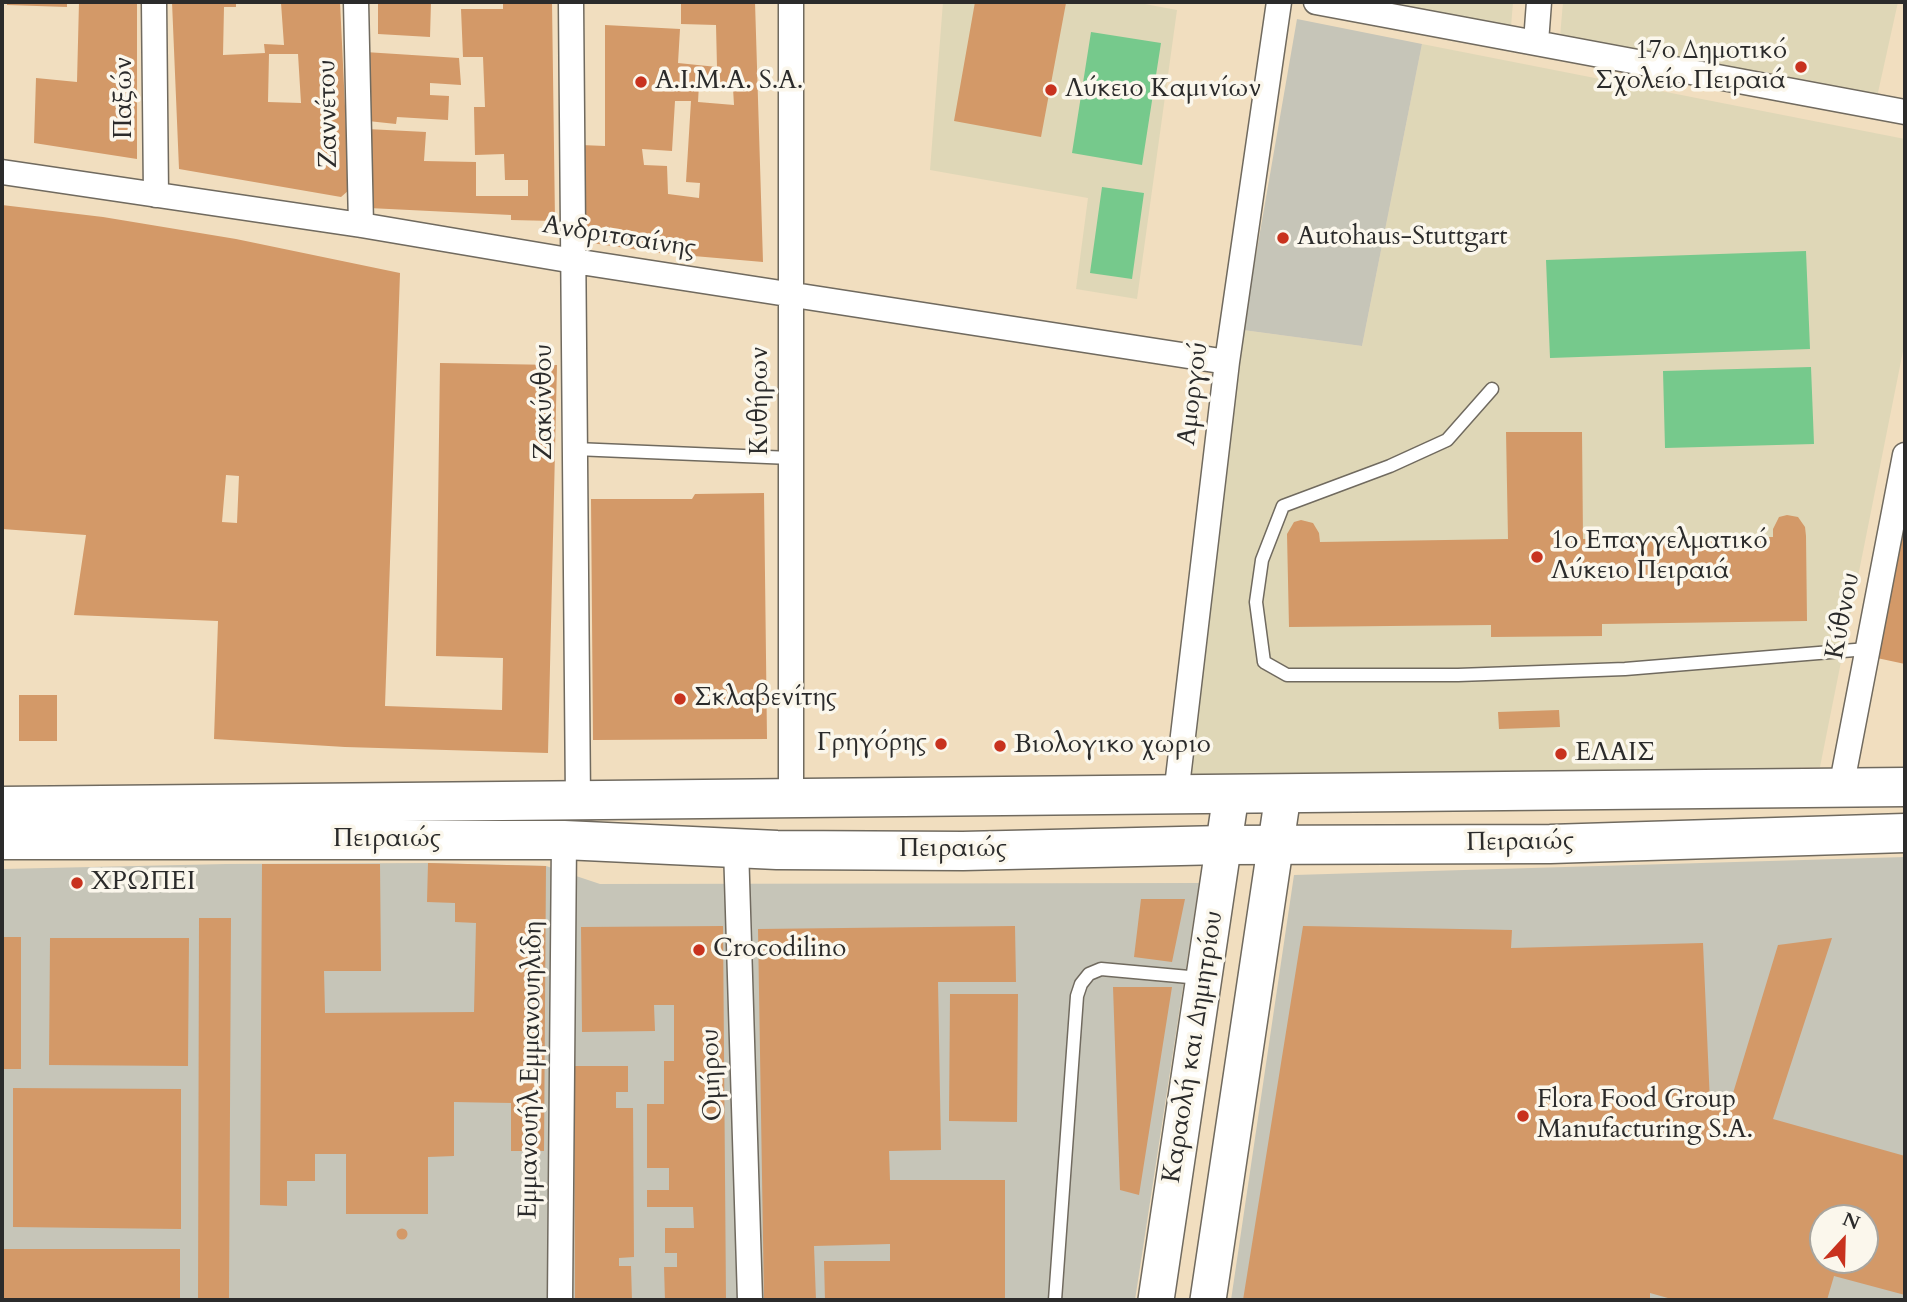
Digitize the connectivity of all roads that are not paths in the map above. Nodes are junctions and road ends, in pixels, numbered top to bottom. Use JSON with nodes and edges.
{"nodes":[{"id":1,"x":154,"y":2,"type":"edge"},
{"id":2,"x":356,"y":2,"type":"edge"},
{"id":3,"x":571,"y":2,"type":"edge"},
{"id":4,"x":791,"y":2,"type":"edge"},
{"id":5,"x":1279,"y":2,"type":"edge"},
{"id":6,"x":1317,"y":2,"type":"edge"},
{"id":7,"x":1539,"y":2,"type":"edge"},
{"id":8,"x":1536,"y":42,"type":"junction"},
{"id":9,"x":1905,"y":112,"type":"edge"},
{"id":10,"x":2,"y":172,"type":"edge"},
{"id":11,"x":156,"y":195,"type":"junction"},
{"id":12,"x":361,"y":225,"type":"junction"},
{"id":13,"x":573,"y":261,"type":"junction"},
{"id":14,"x":791,"y":294,"type":"junction"},
{"id":15,"x":1227,"y":362,"type":"junction"},
{"id":16,"x":1492,"y":389,"type":"dead end"},
{"id":17,"x":575,"y":449,"type":"junction"},
{"id":18,"x":1905,"y":455,"type":"edge"},
{"id":19,"x":791,"y":458,"type":"junction"},
{"id":20,"x":1867,"y":649,"type":"junction"},
{"id":21,"x":1905,"y":787,"type":"edge"},
{"id":22,"x":1841,"y":788,"type":"junction"},
{"id":23,"x":1176,"y":794,"type":"junction"},
{"id":24,"x":1231,"y":794,"type":"junction"},
{"id":25,"x":1283,"y":794,"type":"junction"},
{"id":26,"x":791,"y":799,"type":"junction"},
{"id":27,"x":578,"y":801,"type":"junction"},
{"id":28,"x":2,"y":806,"type":"edge"},
{"id":29,"x":1905,"y":833,"type":"edge"},
{"id":30,"x":564,"y":840,"type":"junction"},
{"id":31,"x":2,"y":841,"type":"edge"},
{"id":32,"x":1224,"y":845,"type":"junction"},
{"id":33,"x":1276,"y":845,"type":"junction"},
{"id":34,"x":736,"y":848,"type":"junction"},
{"id":35,"x":1204,"y":978,"type":"junction"},
{"id":36,"x":560,"y":1300,"type":"edge"},
{"id":37,"x":750,"y":1300,"type":"edge"},
{"id":38,"x":1055,"y":1300,"type":"edge"},
{"id":39,"x":1156,"y":1300,"type":"edge"},
{"id":40,"x":1208,"y":1300,"type":"edge"}],
"edges":[{"from":1,"to":11,"type":"street","name":"Παξών"},
{"from":2,"to":12,"type":"street","name":"Ζαννέτου"},
{"from":3,"to":13,"type":"street","name":"Ζακύνθου"},
{"from":4,"to":14,"type":"street","name":"Κυθήρων"},
{"from":5,"to":15,"type":"street","name":"Αμοργού"},
{"from":6,"to":8,"type":"street"},
{"from":7,"to":8,"type":"street"},
{"from":8,"to":9,"type":"street"},
{"from":10,"to":11,"type":"street","name":"Ανδριτσαίνης"},
{"from":11,"to":12,"type":"street","name":"Ανδριτσαίνης"},
{"from":12,"to":13,"type":"street","name":"Ανδριτσαίνης"},
{"from":13,"to":14,"type":"street","name":"Ανδριτσαίνης"},
{"from":13,"to":17,"type":"street","name":"Ζακύνθου"},
{"from":14,"to":15,"type":"street","name":"Ανδριτσαίνης"},
{"from":14,"to":19,"type":"street","name":"Κυθήρων"},
{"from":15,"to":23,"type":"street","name":"Αμοργού"},
{"from":16,"to":20,"type":"lane"},
{"from":17,"to":19,"type":"lane"},
{"from":17,"to":27,"type":"street","name":"Ζακύνθου"},
{"from":18,"to":20,"type":"street","name":"Κύθνου"},
{"from":19,"to":26,"type":"street","name":"Κυθήρων"},
{"from":20,"to":22,"type":"street","name":"Κύθνου"},
{"from":21,"to":22,"type":"main road","name":"Πειραιώς"},
{"from":22,"to":25,"type":"main road","name":"Πειραιώς"},
{"from":23,"to":24,"type":"main road","name":"Πειραιώς"},
{"from":23,"to":26,"type":"main road","name":"Πειραιώς"},
{"from":24,"to":25,"type":"main road","name":"Πειραιώς"},
{"from":24,"to":32,"type":"main road","name":"Καραολή και Δημητρίου"},
{"from":25,"to":33,"type":"main road","name":"Καραολή και Δημητρίου"},
{"from":26,"to":27,"type":"main road","name":"Πειραιώς"},
{"from":27,"to":28,"type":"main road","name":"Πειραιώς"},
{"from":29,"to":33,"type":"main road","name":"Πειραιώς"},
{"from":30,"to":31,"type":"main road","name":"Πειραιώς"},
{"from":30,"to":34,"type":"main road","name":"Πειραιώς"},
{"from":30,"to":36,"type":"street","name":"Εμμανουήλ Εμμανουηλίδη"},
{"from":32,"to":33,"type":"main road","name":"Πειραιώς"},
{"from":32,"to":34,"type":"main road","name":"Πειραιώς"},
{"from":32,"to":35,"type":"main road","name":"Καραολή και Δημητρίου"},
{"from":33,"to":40,"type":"main road","name":"Καραολή και Δημητρίου"},
{"from":34,"to":37,"type":"street","name":"Ομήρου"},
{"from":35,"to":38,"type":"lane"},
{"from":35,"to":39,"type":"main road","name":"Καραολή και Δημητρίου"}]}
